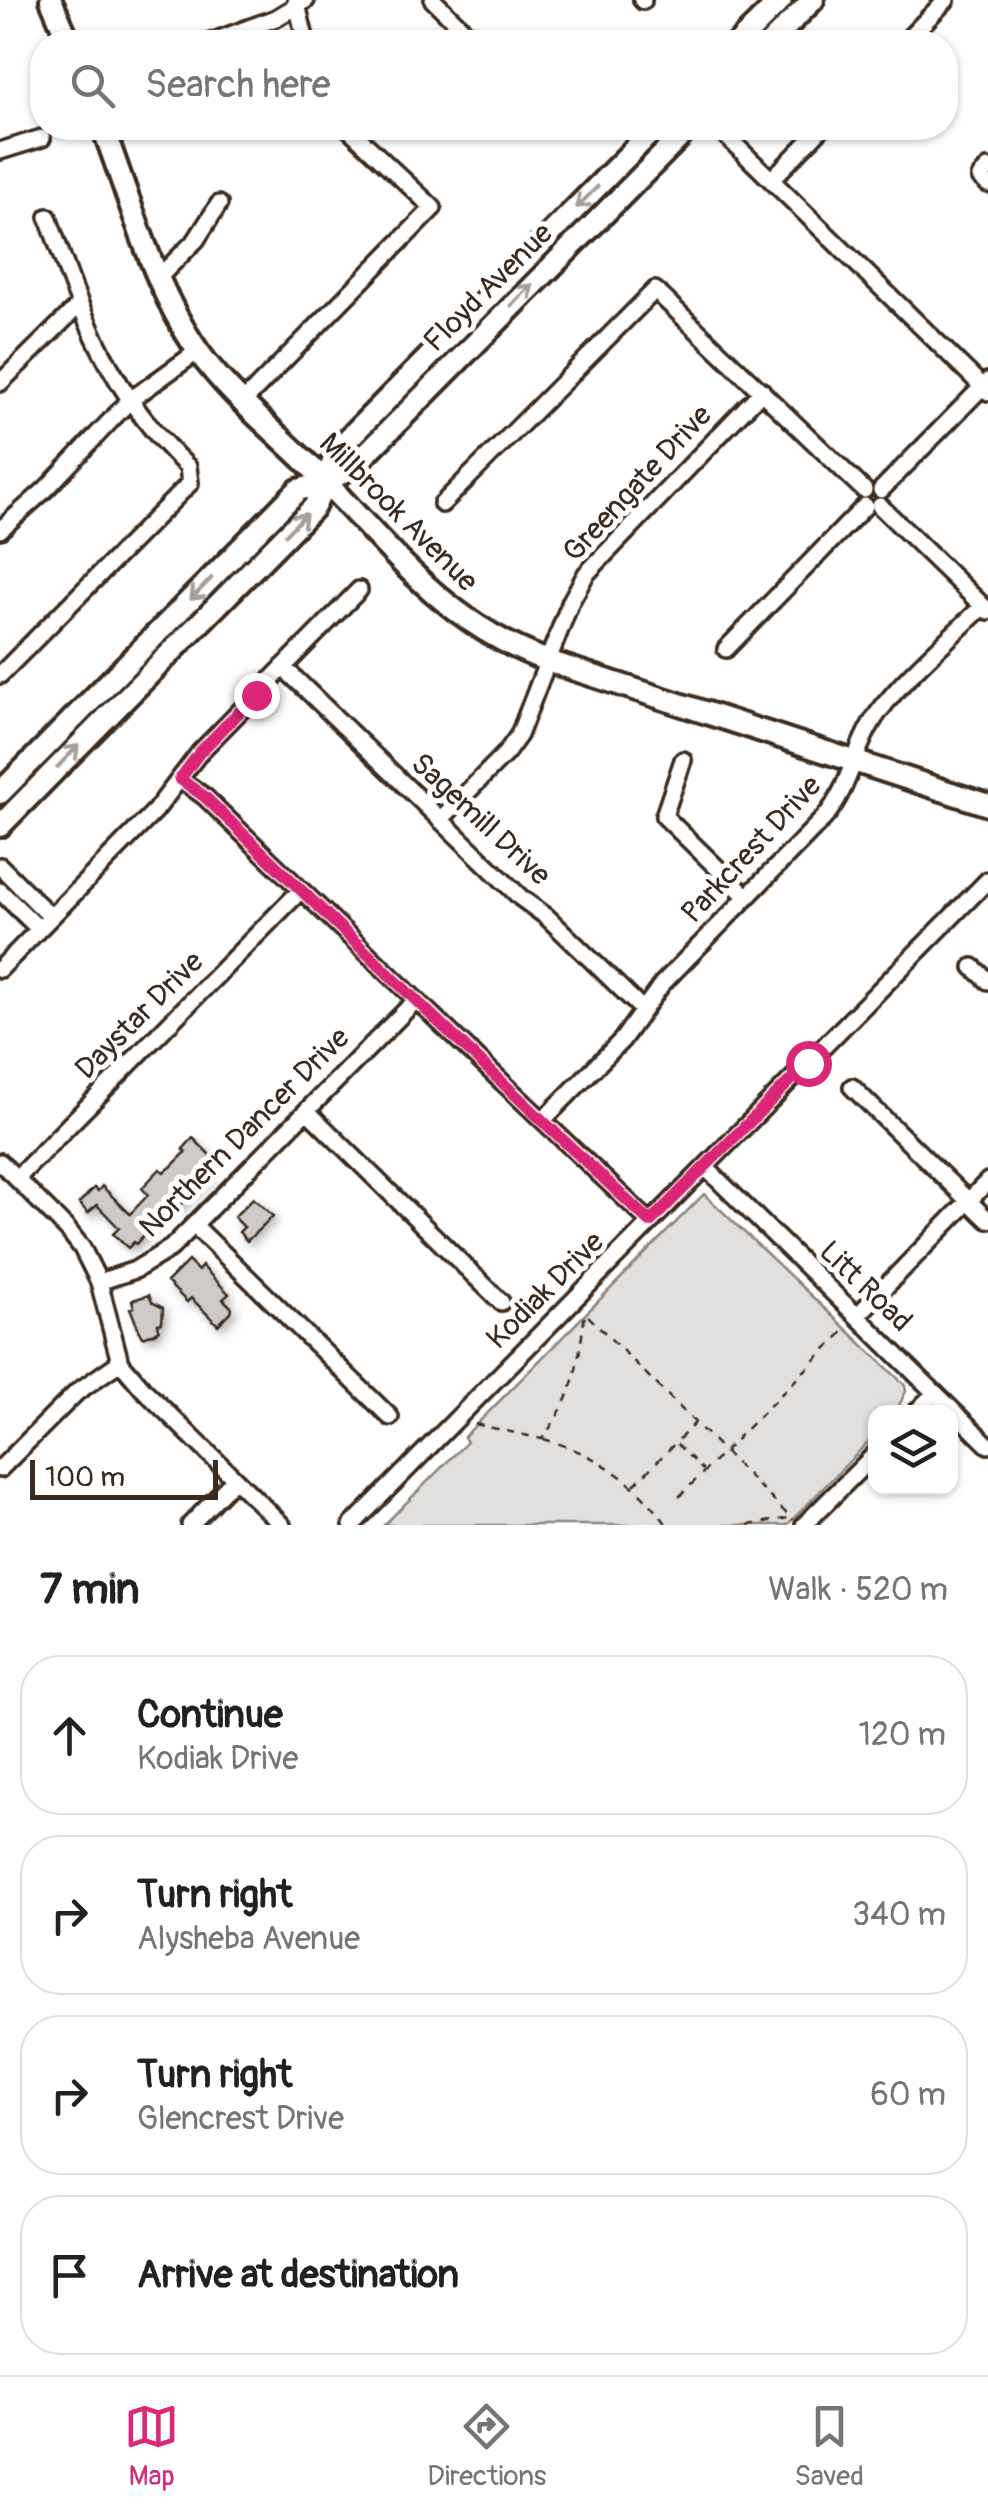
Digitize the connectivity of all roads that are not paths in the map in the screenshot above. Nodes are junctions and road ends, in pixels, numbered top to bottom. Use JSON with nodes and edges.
{"nodes":[{"id":1,"x":51,"y":0,"type":"edge"},
{"id":2,"x":433,"y":0,"type":"edge"},
{"id":3,"x":781,"y":0,"type":"edge"},
{"id":4,"x":812,"y":0,"type":"edge"},
{"id":5,"x":946,"y":0,"type":"edge"},
{"id":6,"x":300,"y":2,"type":"edge"},
{"id":7,"x":64,"y":30,"type":"edge"},
{"id":8,"x":238,"y":30,"type":"edge"},
{"id":9,"x":304,"y":30,"type":"edge"},
{"id":10,"x":464,"y":30,"type":"edge"},
{"id":11,"x":751,"y":30,"type":"edge"},
{"id":12,"x":783,"y":30,"type":"edge"},
{"id":13,"x":916,"y":30,"type":"edge"},
{"id":14,"x":36,"y":140,"type":"edge"},
{"id":15,"x":108,"y":140,"type":"edge"},
{"id":16,"x":361,"y":140,"type":"edge"},
{"id":17,"x":643,"y":140,"type":"edge"},
{"id":18,"x":677,"y":140,"type":"edge"},
{"id":19,"x":730,"y":140,"type":"edge"},
{"id":20,"x":810,"y":140,"type":"edge"},
{"id":21,"x":0,"y":151,"type":"edge"},
{"id":22,"x":771,"y":180,"type":"junction"},
{"id":23,"x":219,"y":204,"type":"dead end"},
{"id":24,"x":48,"y":216,"type":"dead end"},
{"id":25,"x":159,"y":277,"type":"junction"},
{"id":26,"x":79,"y":305,"type":"junction"},
{"id":27,"x":198,"y":351,"type":"junction"},
{"id":28,"x":0,"y":383,"type":"edge"},
{"id":29,"x":986,"y":387,"type":"edge"},
{"id":30,"x":762,"y":391,"type":"junction"},
{"id":31,"x":129,"y":401,"type":"junction"},
{"id":32,"x":244,"y":401,"type":"junction"},
{"id":33,"x":326,"y":482,"type":"junction"},
{"id":34,"x":873,"y":498,"type":"junction"},
{"id":35,"x":442,"y":504,"type":"dead end"},
{"id":36,"x":0,"y":530,"type":"edge"},
{"id":37,"x":360,"y":590,"type":"dead end"},
{"id":38,"x":985,"y":608,"type":"edge"},
{"id":39,"x":726,"y":649,"type":"dead end"},
{"id":40,"x":548,"y":661,"type":"junction"},
{"id":41,"x":284,"y":667,"type":"junction"},
{"id":42,"x":0,"y":675,"type":"edge"},
{"id":43,"x":855,"y":759,"type":"junction"},
{"id":44,"x":683,"y":760,"type":"dead end"},
{"id":45,"x":180,"y":779,"type":"junction"},
{"id":46,"x":0,"y":794,"type":"edge"},
{"id":47,"x":988,"y":805,"type":"edge"},
{"id":48,"x":440,"y":820,"type":"junction"},
{"id":49,"x":0,"y":826,"type":"edge"},
{"id":50,"x":0,"y":866,"type":"edge"},
{"id":51,"x":988,"y":880,"type":"edge"},
{"id":52,"x":300,"y":890,"type":"junction"},
{"id":53,"x":0,"y":891,"type":"edge"},
{"id":54,"x":747,"y":898,"type":"junction"},
{"id":55,"x":45,"y":923,"type":"junction"},
{"id":56,"x":973,"y":967,"type":"dead end"},
{"id":57,"x":0,"y":969,"type":"edge"},
{"id":58,"x":988,"y":982,"type":"edge"},
{"id":59,"x":414,"y":1002,"type":"junction"},
{"id":60,"x":642,"y":1010,"type":"junction"},
{"id":61,"x":852,"y":1087,"type":"dead end"},
{"id":62,"x":306,"y":1111,"type":"junction"},
{"id":63,"x":544,"y":1119,"type":"junction"},
{"id":64,"x":0,"y":1162,"type":"edge"},
{"id":65,"x":705,"y":1167,"type":"junction"},
{"id":66,"x":17,"y":1178,"type":"junction"},
{"id":67,"x":988,"y":1182,"type":"edge"},
{"id":68,"x":968,"y":1201,"type":"junction"},
{"id":69,"x":988,"y":1220,"type":"edge"},
{"id":70,"x":650,"y":1222,"type":"junction"},
{"id":71,"x":194,"y":1226,"type":"junction"},
{"id":72,"x":98,"y":1282,"type":"junction"},
{"id":73,"x":501,"y":1302,"type":"dead end"},
{"id":74,"x":852,"y":1322,"type":"junction"},
{"id":75,"x":120,"y":1362,"type":"junction"},
{"id":76,"x":935,"y":1393,"type":"junction"},
{"id":77,"x":923,"y":1405,"type":"edge"},
{"id":78,"x":390,"y":1416,"type":"dead end"},
{"id":79,"x":988,"y":1444,"type":"edge"},
{"id":80,"x":868,"y":1460,"type":"edge"},
{"id":81,"x":0,"y":1469,"type":"edge"},
{"id":82,"x":234,"y":1479,"type":"junction"},
{"id":83,"x":796,"y":1521,"type":"edge"},
{"id":84,"x":190,"y":1525,"type":"edge"},
{"id":85,"x":282,"y":1525,"type":"edge"},
{"id":86,"x":352,"y":1525,"type":"edge"}],
"edges":[{"from":1,"to":7,"type":"street"},
{"from":2,"to":10,"type":"street"},
{"from":3,"to":11,"type":"street"},
{"from":4,"to":12,"type":"street"},
{"from":5,"to":13,"type":"street"},
{"from":6,"to":8,"type":"street"},
{"from":6,"to":9,"type":"street"},
{"from":14,"to":21,"type":"street"},
{"from":15,"to":25,"type":"street","name":"Millbrook Avenue"},
{"from":16,"to":32,"type":"street"},
{"from":17,"to":33,"type":"street","name":"Floyd Avenue","one_way":true},
{"from":33,"to":18,"type":"street","name":"Floyd Avenue","one_way":true},
{"from":19,"to":22,"type":"street"},
{"from":20,"to":22,"type":"street"},
{"from":22,"to":29,"type":"street"},
{"from":23,"to":25,"type":"street"},
{"from":24,"to":26,"type":"street"},
{"from":25,"to":27,"type":"street","name":"Millbrook Avenue"},
{"from":26,"to":28,"type":"street"},
{"from":26,"to":31,"type":"street"},
{"from":27,"to":31,"type":"street"},
{"from":27,"to":32,"type":"street","name":"Millbrook Avenue"},
{"from":29,"to":34,"type":"street"},
{"from":30,"to":34,"type":"street"},
{"from":30,"to":35,"type":"street"},
{"from":30,"to":40,"type":"street","name":"Greengate Drive"},
{"from":31,"to":36,"type":"street"},
{"from":31,"to":42,"type":"street"},
{"from":32,"to":33,"type":"street","name":"Millbrook Avenue"},
{"from":33,"to":40,"type":"street","name":"Millbrook Avenue"},
{"from":33,"to":46,"type":"street","name":"Floyd Avenue","one_way":true},
{"from":49,"to":33,"type":"street","name":"Floyd Avenue","one_way":true},
{"from":34,"to":38,"type":"street"},
{"from":34,"to":39,"type":"street"},
{"from":37,"to":41,"type":"street"},
{"from":38,"to":43,"type":"street","name":"Parkcrest Drive"},
{"from":40,"to":43,"type":"street","name":"Millbrook Avenue"},
{"from":40,"to":48,"type":"street","name":"Greengate Drive"},
{"from":41,"to":45,"type":"street"},
{"from":41,"to":48,"type":"street","name":"Sagemill Drive"},
{"from":43,"to":47,"type":"street","name":"Millbrook Avenue"},
{"from":43,"to":54,"type":"street","name":"Parkcrest Drive"},
{"from":44,"to":54,"type":"street"},
{"from":45,"to":52,"type":"street"},
{"from":45,"to":55,"type":"street"},
{"from":48,"to":60,"type":"street","name":"Sagemill Drive"},
{"from":50,"to":55,"type":"street"},
{"from":51,"to":65,"type":"street","name":"Kodiak Drive"},
{"from":52,"to":59,"type":"street"},
{"from":52,"to":66,"type":"street","name":"Daystar Drive"},
{"from":53,"to":55,"type":"street"},
{"from":54,"to":60,"type":"street","name":"Parkcrest Drive"},
{"from":55,"to":57,"type":"street"},
{"from":56,"to":58,"type":"street"},
{"from":59,"to":62,"type":"street","name":"Northern Dancer Drive"},
{"from":59,"to":63,"type":"street"},
{"from":60,"to":63,"type":"street","name":"Parkcrest Drive"},
{"from":61,"to":68,"type":"street"},
{"from":62,"to":71,"type":"street","name":"Northern Dancer Drive"},
{"from":62,"to":73,"type":"street"},
{"from":63,"to":70,"type":"street"},
{"from":64,"to":66,"type":"street"},
{"from":65,"to":70,"type":"street","name":"Kodiak Drive"},
{"from":65,"to":74,"type":"street","name":"Litt Road"},
{"from":66,"to":72,"type":"street"},
{"from":67,"to":68,"type":"street"},
{"from":68,"to":69,"type":"street"},
{"from":68,"to":74,"type":"street"},
{"from":70,"to":86,"type":"street","name":"Kodiak Drive"},
{"from":71,"to":72,"type":"street","name":"Northern Dancer Drive"},
{"from":71,"to":78,"type":"street"},
{"from":72,"to":75,"type":"street"},
{"from":74,"to":76,"type":"street","name":"Litt Road"},
{"from":75,"to":81,"type":"street"},
{"from":75,"to":82,"type":"street"},
{"from":76,"to":77,"type":"street"},
{"from":76,"to":79,"type":"street","name":"Litt Road"},
{"from":80,"to":83,"type":"street"},
{"from":82,"to":84,"type":"street"},
{"from":82,"to":85,"type":"street"}]}
